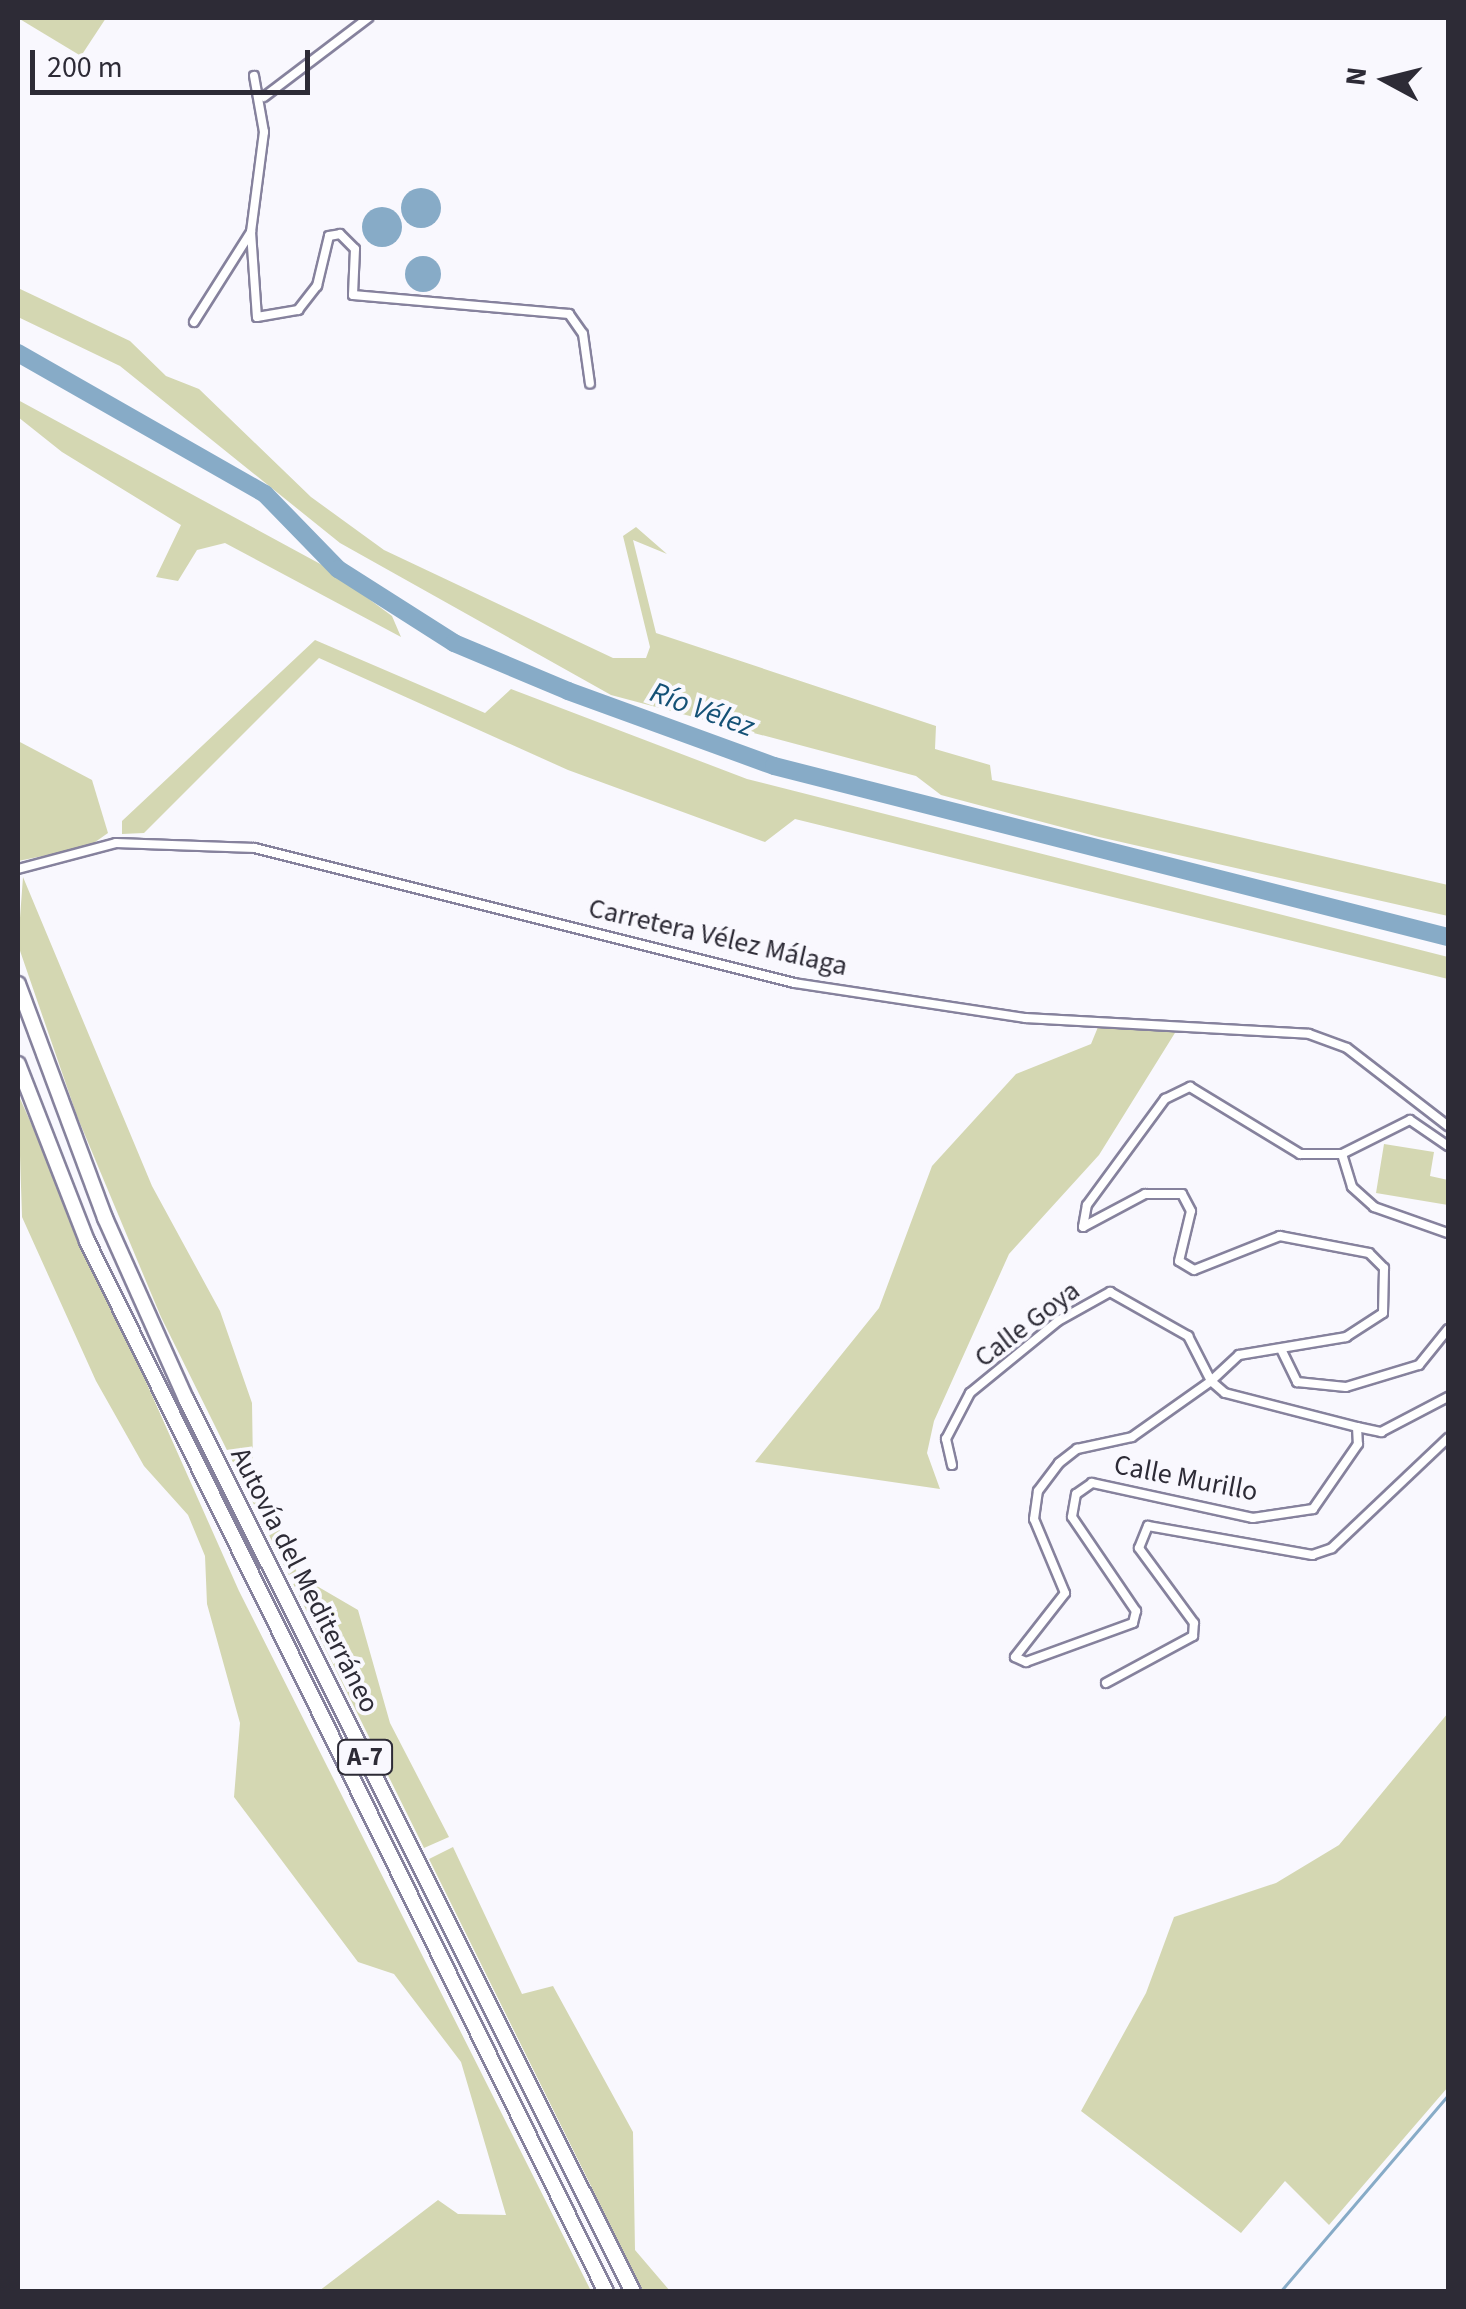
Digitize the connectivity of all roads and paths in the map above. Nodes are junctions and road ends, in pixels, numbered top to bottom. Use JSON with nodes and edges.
{"nodes":[{"id":1,"x":368,"y":18,"type":"edge"},
{"id":2,"x":254,"y":76,"type":"dead end"},
{"id":3,"x":264,"y":98,"type":"junction"},
{"id":4,"x":251,"y":232,"type":"junction"},
{"id":5,"x":194,"y":322,"type":"dead end"},
{"id":6,"x":590,"y":384,"type":"dead end"},
{"id":7,"x":18,"y":869,"type":"edge"},
{"id":8,"x":18,"y":984,"type":"edge"},
{"id":9,"x":18,"y":1064,"type":"edge"},
{"id":10,"x":1448,"y":1126,"type":"edge"},
{"id":11,"x":1448,"y":1146,"type":"edge"},
{"id":12,"x":1342,"y":1154,"type":"junction"},
{"id":13,"x":1448,"y":1233,"type":"edge"},
{"id":14,"x":1448,"y":1329,"type":"edge"},
{"id":15,"x":1281,"y":1349,"type":"junction"},
{"id":16,"x":1212,"y":1381,"type":"junction"},
{"id":17,"x":1448,"y":1397,"type":"edge"},
{"id":18,"x":1357,"y":1427,"type":"junction"},
{"id":19,"x":1448,"y":1438,"type":"edge"},
{"id":20,"x":952,"y":1465,"type":"dead end"},
{"id":21,"x":1106,"y":1683,"type":"dead end"},
{"id":22,"x":606,"y":2292,"type":"edge"},
{"id":23,"x":634,"y":2292,"type":"edge"}],
"edges":[{"from":1,"to":3,"type":"street"},
{"from":2,"to":3,"type":"street"},
{"from":3,"to":4,"type":"street"},
{"from":4,"to":5,"type":"street"},
{"from":4,"to":6,"type":"street"},
{"from":7,"to":10,"type":"street","name":"Carretera Vélez Málaga"},
{"from":8,"to":23,"type":"highway","name":"Autovía del Mediterráneo","number":"A-7"},
{"from":9,"to":22,"type":"highway","name":"Autovía del Mediterráneo","number":"A-7"},
{"from":11,"to":12,"type":"street"},
{"from":12,"to":13,"type":"street"},
{"from":12,"to":15,"type":"street"},
{"from":14,"to":15,"type":"street"},
{"from":15,"to":16,"type":"street"},
{"from":16,"to":18,"type":"street"},
{"from":16,"to":18,"type":"street","name":"Calle Murillo"},
{"from":16,"to":20,"type":"street","name":"Calle Goya"},
{"from":17,"to":18,"type":"street"},
{"from":19,"to":21,"type":"street"}]}
